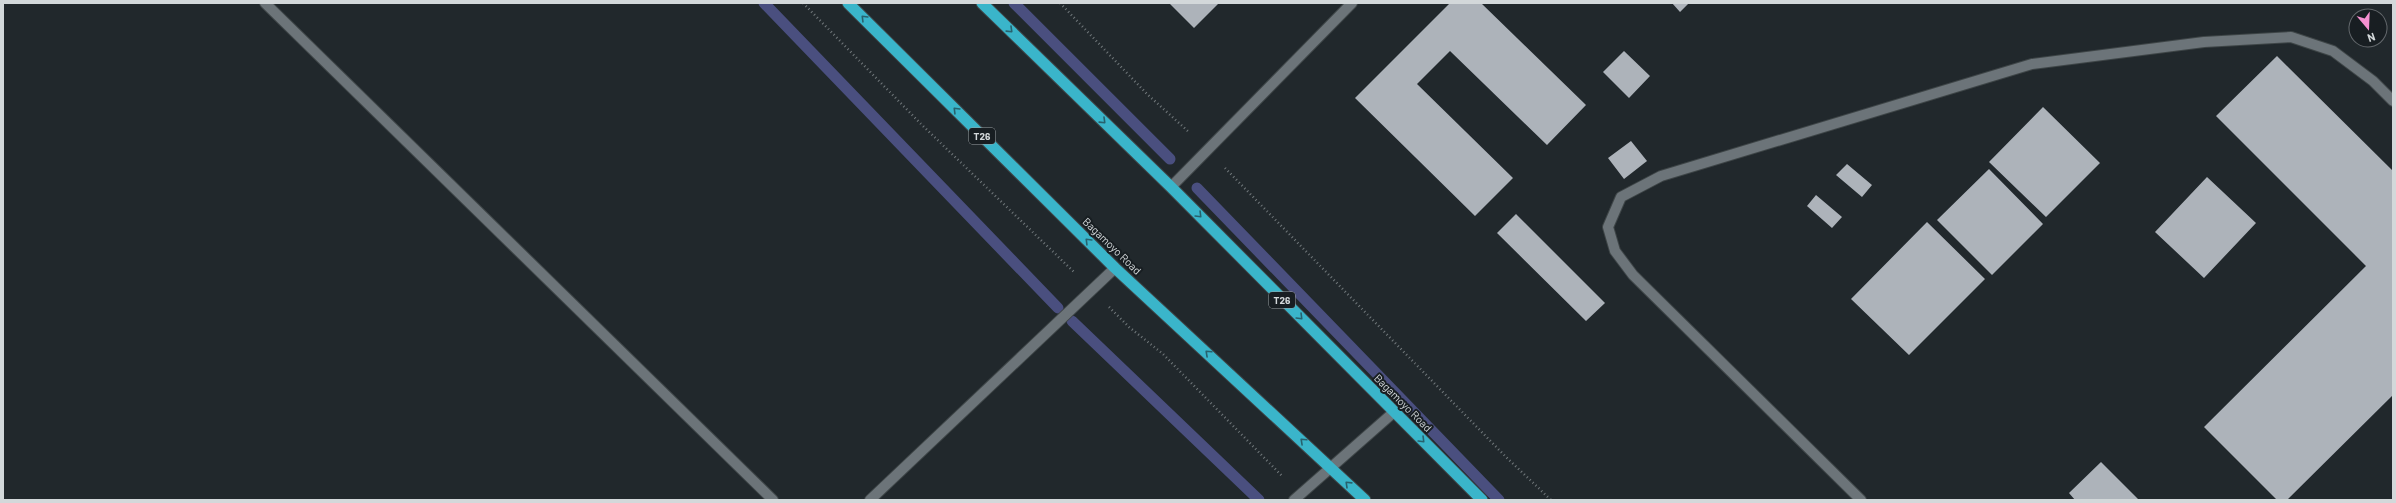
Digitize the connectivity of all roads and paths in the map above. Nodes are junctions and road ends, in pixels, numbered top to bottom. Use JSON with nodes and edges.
{"nodes":[{"id":1,"x":265,"y":3,"type":"edge"},
{"id":2,"x":803,"y":3,"type":"edge"},
{"id":3,"x":848,"y":3,"type":"edge"},
{"id":4,"x":982,"y":3,"type":"edge"},
{"id":5,"x":1060,"y":3,"type":"edge"},
{"id":6,"x":1352,"y":3,"type":"edge"},
{"id":7,"x":2393,"y":101,"type":"edge"},
{"id":8,"x":1207,"y":150,"type":"junction"},
{"id":9,"x":1171,"y":187,"type":"junction"},
{"id":10,"x":1115,"y":268,"type":"junction"},
{"id":11,"x":1093,"y":291,"type":"junction"},
{"id":12,"x":1394,"y":412,"type":"junction"},
{"id":13,"x":1332,"y":468,"type":"junction"},
{"id":14,"x":1297,"y":497,"type":"edge"},
{"id":15,"x":773,"y":500,"type":"edge"},
{"id":16,"x":870,"y":500,"type":"edge"},
{"id":17,"x":1365,"y":500,"type":"edge"},
{"id":18,"x":1482,"y":500,"type":"edge"},
{"id":19,"x":1550,"y":500,"type":"edge"},
{"id":20,"x":1861,"y":500,"type":"edge"}],
"edges":[{"from":1,"to":15,"type":"lane"},
{"from":2,"to":11,"type":"path"},
{"from":10,"to":3,"type":"highway","name":"Bagamoyo Road","number":"T26","one_way":true},
{"from":4,"to":9,"type":"highway","name":"Bagamoyo Road","number":"T26","one_way":true},
{"from":5,"to":8,"type":"path"},
{"from":6,"to":8,"type":"lane"},
{"from":7,"to":20,"type":"lane"},
{"from":8,"to":9,"type":"lane"},
{"from":8,"to":19,"type":"path"},
{"from":9,"to":12,"type":"highway","name":"Bagamoyo Road","number":"T26","one_way":true},
{"from":10,"to":11,"type":"lane"},
{"from":13,"to":10,"type":"highway","name":"Bagamoyo Road","number":"T26","one_way":true},
{"from":11,"to":14,"type":"path"},
{"from":11,"to":16,"type":"lane"},
{"from":12,"to":13,"type":"lane"},
{"from":12,"to":18,"type":"highway","name":"Bagamoyo Road","number":"T26","one_way":true},
{"from":13,"to":14,"type":"lane"},
{"from":17,"to":13,"type":"highway","name":"Bagamoyo Road","number":"T26","one_way":true}]}
